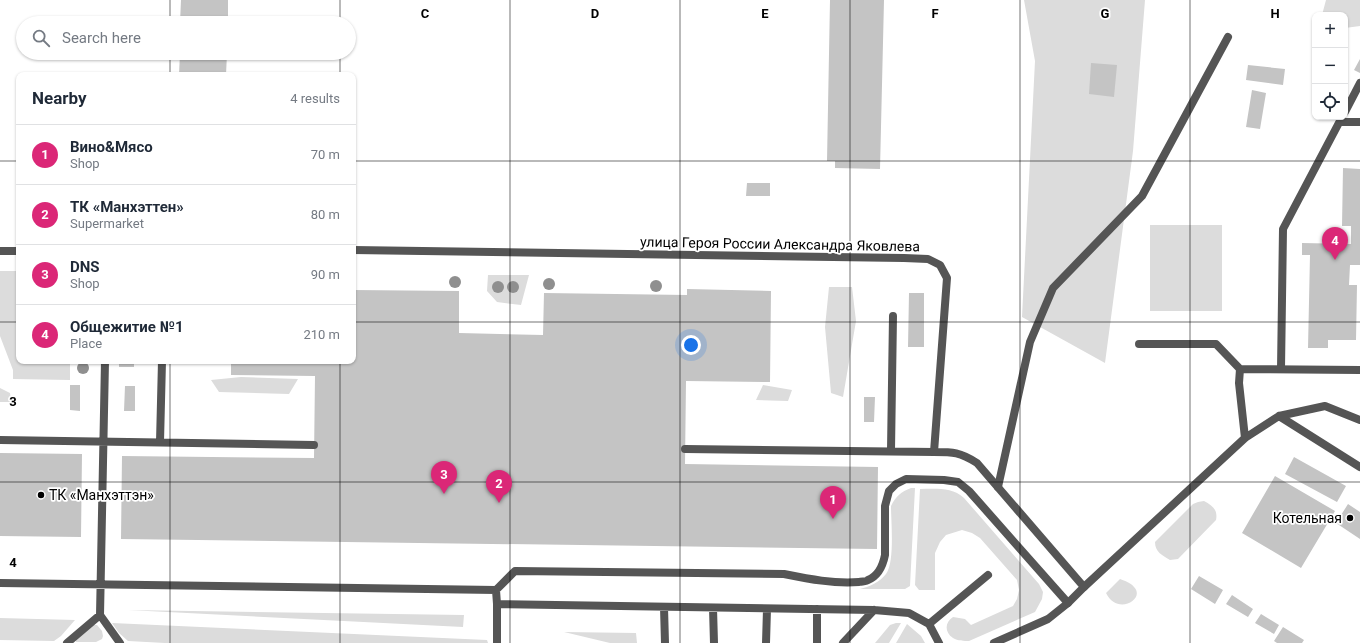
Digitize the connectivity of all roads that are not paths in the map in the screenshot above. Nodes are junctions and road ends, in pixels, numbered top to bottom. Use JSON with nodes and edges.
{"nodes":[{"id":1,"x":1228,"y":38,"type":"dead end"},
{"id":2,"x":1360,"y":83,"type":"edge"},
{"id":3,"x":1348,"y":106,"type":"edge"},
{"id":4,"x":1341,"y":120,"type":"edge"},
{"id":5,"x":1360,"y":122,"type":"edge"},
{"id":6,"x":356,"y":250,"type":"edge"},
{"id":7,"x":0,"y":251,"type":"edge"},
{"id":8,"x":16,"y":251,"type":"edge"},
{"id":9,"x":893,"y":316,"type":"dead end"},
{"id":10,"x":1139,"y":344,"type":"dead end"},
{"id":11,"x":105,"y":364,"type":"edge"},
{"id":12,"x":162,"y":364,"type":"edge"},
{"id":13,"x":1240,"y":369,"type":"junction"},
{"id":14,"x":1281,"y":369,"type":"junction"},
{"id":15,"x":1360,"y":370,"type":"edge"},
{"id":16,"x":1279,"y":416,"type":"junction"},
{"id":17,"x":1360,"y":420,"type":"edge"},
{"id":18,"x":1245,"y":438,"type":"junction"},
{"id":19,"x":0,"y":440,"type":"edge"},
{"id":20,"x":103,"y":441,"type":"junction"},
{"id":21,"x":160,"y":442,"type":"junction"},
{"id":22,"x":314,"y":445,"type":"dead end"},
{"id":23,"x":685,"y":449,"type":"dead end"},
{"id":24,"x":891,"y":450,"type":"junction"},
{"id":25,"x":934,"y":452,"type":"junction"},
{"id":26,"x":1360,"y":467,"type":"edge"},
{"id":27,"x":998,"y":487,"type":"junction"},
{"id":28,"x":988,"y":574,"type":"dead end"},
{"id":29,"x":0,"y":583,"type":"edge"},
{"id":30,"x":100,"y":584,"type":"junction"},
{"id":31,"x":1084,"y":587,"type":"junction"},
{"id":32,"x":496,"y":590,"type":"junction"},
{"id":33,"x":1068,"y":603,"type":"junction"},
{"id":34,"x":497,"y":604,"type":"junction"},
{"id":35,"x":664,"y":607,"type":"junction"},
{"id":36,"x":713,"y":608,"type":"junction"},
{"id":37,"x":766,"y":609,"type":"junction"},
{"id":38,"x":817,"y":609,"type":"junction"},
{"id":39,"x":874,"y":610,"type":"junction"},
{"id":40,"x":100,"y":615,"type":"junction"},
{"id":41,"x":929,"y":624,"type":"junction"},
{"id":42,"x":67,"y":643,"type":"edge"},
{"id":43,"x":120,"y":643,"type":"edge"},
{"id":44,"x":497,"y":643,"type":"edge"},
{"id":45,"x":665,"y":643,"type":"edge"},
{"id":46,"x":714,"y":643,"type":"edge"},
{"id":47,"x":766,"y":643,"type":"edge"},
{"id":48,"x":817,"y":643,"type":"edge"},
{"id":49,"x":843,"y":643,"type":"edge"},
{"id":50,"x":939,"y":643,"type":"edge"},
{"id":51,"x":994,"y":643,"type":"edge"}],
"edges":[{"from":1,"to":27,"type":"street"},
{"from":2,"to":3,"type":"street"},
{"from":4,"to":5,"type":"street"},
{"from":4,"to":14,"type":"street"},
{"from":6,"to":25,"type":"street","name":"улица Героя России Александра Яковлева"},
{"from":7,"to":8,"type":"street"},
{"from":9,"to":24,"type":"street"},
{"from":10,"to":13,"type":"street"},
{"from":11,"to":20,"type":"street"},
{"from":12,"to":21,"type":"street"},
{"from":13,"to":14,"type":"street"},
{"from":13,"to":18,"type":"street"},
{"from":14,"to":15,"type":"street"},
{"from":16,"to":17,"type":"street"},
{"from":16,"to":18,"type":"street"},
{"from":16,"to":26,"type":"street"},
{"from":18,"to":31,"type":"street"},
{"from":19,"to":20,"type":"street"},
{"from":20,"to":21,"type":"street"},
{"from":20,"to":30,"type":"street"},
{"from":21,"to":22,"type":"street"},
{"from":23,"to":24,"type":"street"},
{"from":24,"to":25,"type":"street"},
{"from":25,"to":27,"type":"street"},
{"from":27,"to":31,"type":"street"},
{"from":28,"to":41,"type":"street"},
{"from":29,"to":30,"type":"street"},
{"from":30,"to":32,"type":"street"},
{"from":30,"to":40,"type":"street"},
{"from":31,"to":33,"type":"street"},
{"from":32,"to":33,"type":"street"},
{"from":32,"to":34,"type":"street"},
{"from":33,"to":51,"type":"street"},
{"from":34,"to":35,"type":"street"},
{"from":34,"to":44,"type":"street"},
{"from":35,"to":36,"type":"street"},
{"from":35,"to":45,"type":"street"},
{"from":36,"to":37,"type":"street"},
{"from":36,"to":46,"type":"street"},
{"from":37,"to":38,"type":"street"},
{"from":37,"to":47,"type":"street"},
{"from":38,"to":39,"type":"street"},
{"from":38,"to":48,"type":"street"},
{"from":39,"to":41,"type":"street"},
{"from":39,"to":49,"type":"street"},
{"from":40,"to":42,"type":"street"},
{"from":40,"to":43,"type":"street"},
{"from":41,"to":50,"type":"street"}]}
